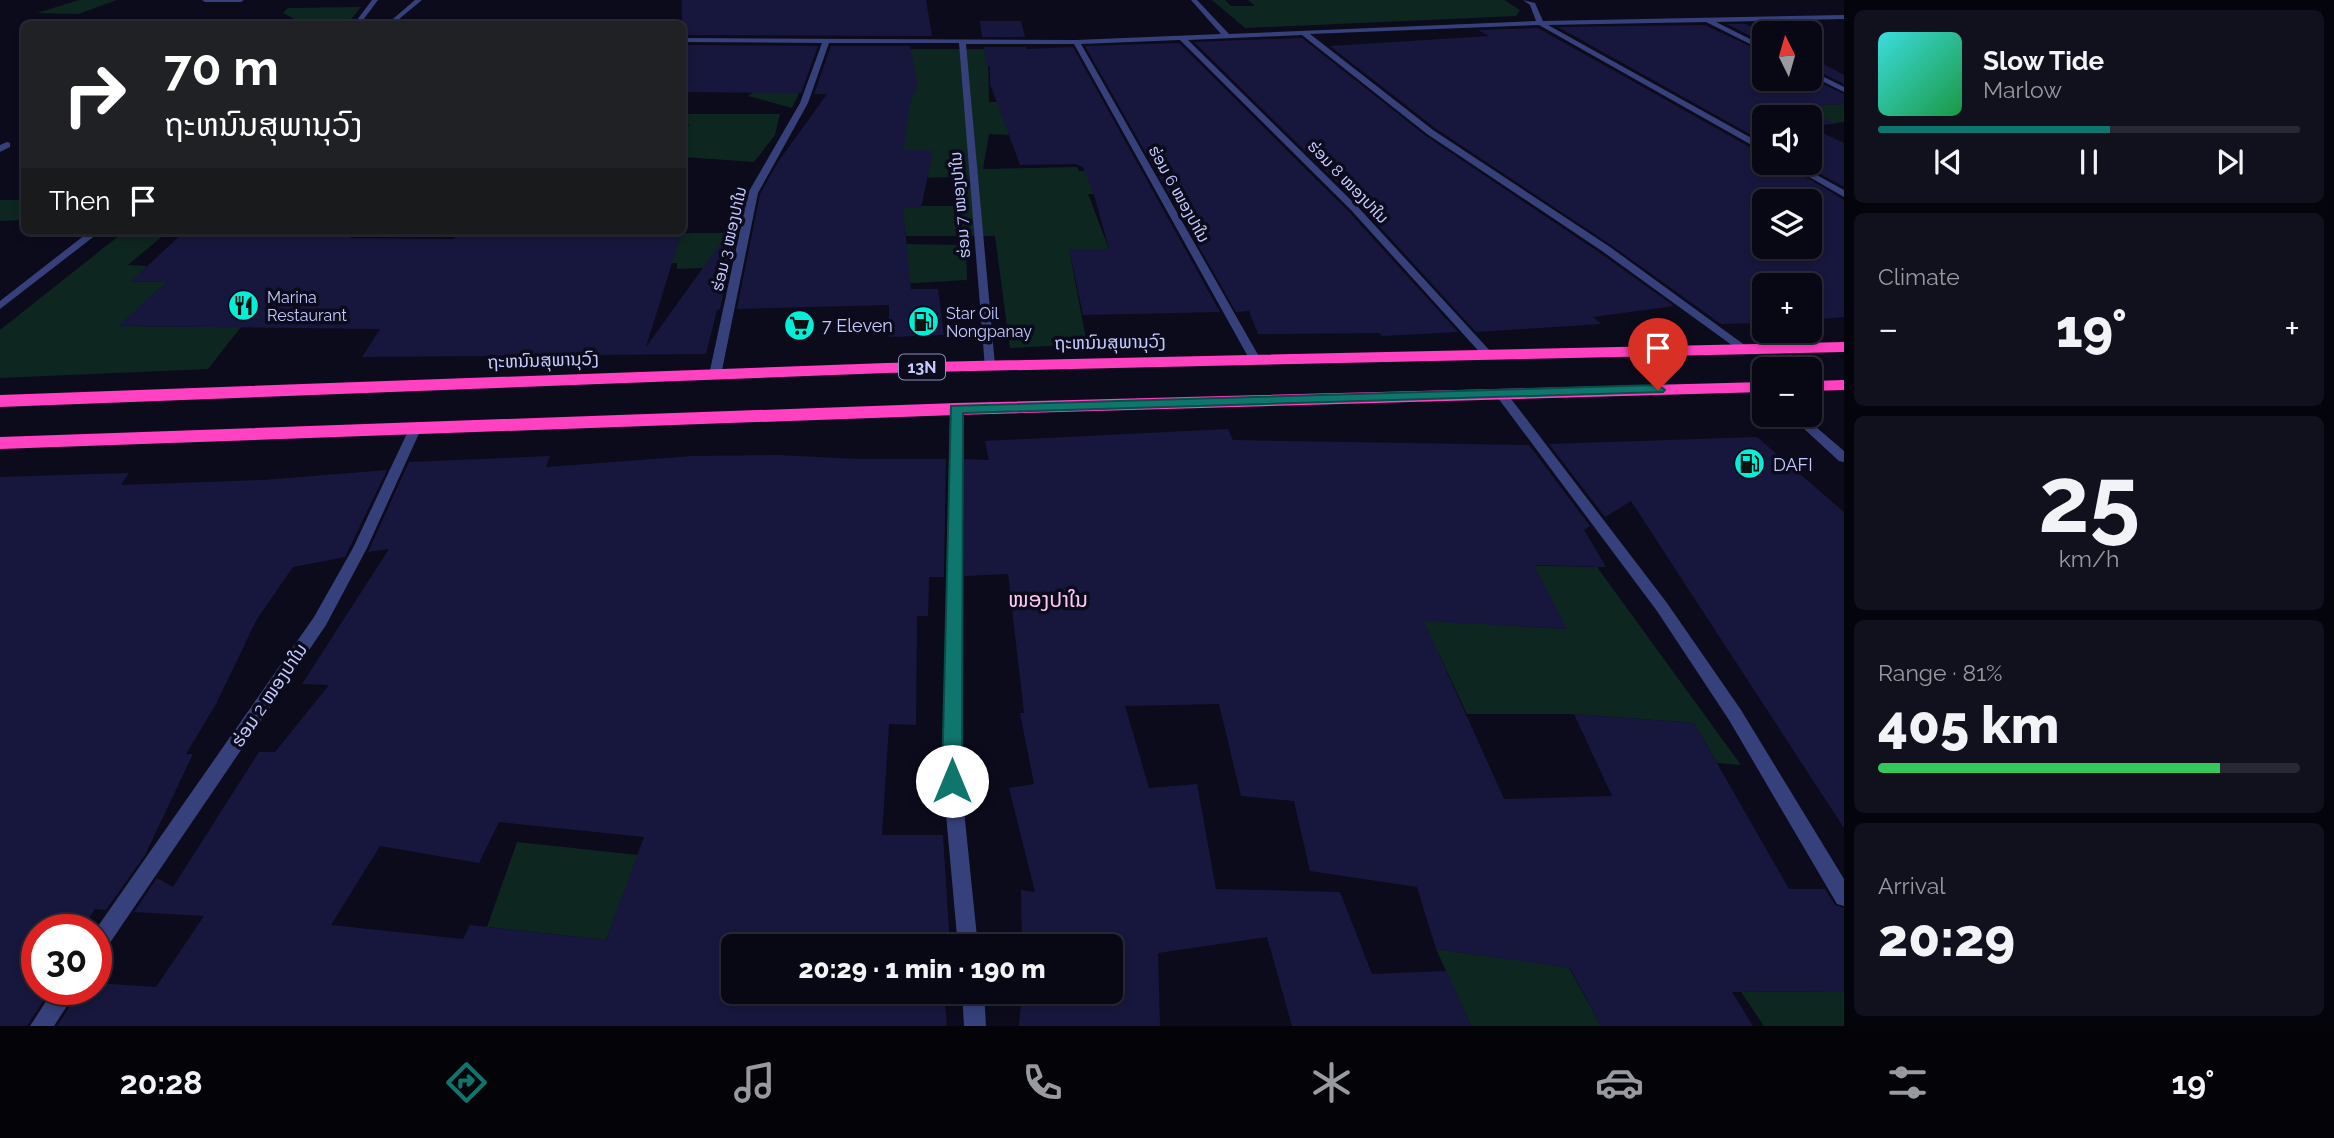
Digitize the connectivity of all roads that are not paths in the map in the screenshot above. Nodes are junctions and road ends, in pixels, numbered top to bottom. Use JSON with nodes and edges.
{"nodes":[{"id":1,"x":205,"y":0,"type":"edge"},
{"id":2,"x":242,"y":0,"type":"edge"},
{"id":3,"x":375,"y":0,"type":"edge"},
{"id":4,"x":419,"y":0,"type":"edge"},
{"id":5,"x":1194,"y":0,"type":"edge"},
{"id":6,"x":1526,"y":0,"type":"edge"},
{"id":7,"x":1844,"y":17,"type":"edge"},
{"id":8,"x":1705,"y":19,"type":"junction"},
{"id":9,"x":359,"y":21,"type":"edge"},
{"id":10,"x":394,"y":21,"type":"edge"},
{"id":11,"x":1539,"y":23,"type":"junction"},
{"id":12,"x":1305,"y":34,"type":"junction"},
{"id":13,"x":1226,"y":36,"type":"junction"},
{"id":14,"x":1181,"y":37,"type":"junction"},
{"id":15,"x":686,"y":40,"type":"edge"},
{"id":16,"x":827,"y":40,"type":"junction"},
{"id":17,"x":962,"y":41,"type":"junction"},
{"id":18,"x":1076,"y":42,"type":"junction"},
{"id":19,"x":1752,"y":43,"type":"edge"},
{"id":20,"x":1822,"y":78,"type":"edge"},
{"id":21,"x":1844,"y":90,"type":"edge"},
{"id":22,"x":1752,"y":142,"type":"edge"},
{"id":23,"x":1810,"y":175,"type":"edge"},
{"id":24,"x":1844,"y":194,"type":"edge"},
{"id":25,"x":91,"y":235,"type":"edge"},
{"id":26,"x":0,"y":306,"type":"edge"},
{"id":27,"x":1844,"y":348,"type":"edge"},
{"id":28,"x":1744,"y":349,"type":"junction"},
{"id":29,"x":1488,"y":355,"type":"junction"},
{"id":30,"x":1255,"y":360,"type":"junction"},
{"id":31,"x":989,"y":365,"type":"junction"},
{"id":32,"x":715,"y":375,"type":"junction"},
{"id":33,"x":1822,"y":386,"type":"edge"},
{"id":34,"x":1844,"y":386,"type":"edge"},
{"id":35,"x":1752,"y":387,"type":"edge"},
{"id":36,"x":1501,"y":394,"type":"junction"},
{"id":37,"x":0,"y":401,"type":"edge"},
{"id":38,"x":956,"y":409,"type":"junction"},
{"id":39,"x":1809,"y":427,"type":"edge"},
{"id":40,"x":415,"y":429,"type":"junction"},
{"id":41,"x":0,"y":443,"type":"edge"},
{"id":42,"x":1844,"y":457,"type":"edge"},
{"id":43,"x":1844,"y":897,"type":"edge"},
{"id":44,"x":112,"y":923,"type":"edge"},
{"id":45,"x":967,"y":934,"type":"edge"},
{"id":46,"x":974,"y":1004,"type":"edge"},
{"id":47,"x":56,"y":1005,"type":"edge"},
{"id":48,"x":41,"y":1026,"type":"edge"},
{"id":49,"x":975,"y":1026,"type":"edge"}],
"edges":[{"from":1,"to":2,"type":"street"},
{"from":3,"to":9,"type":"street"},
{"from":4,"to":10,"type":"street"},
{"from":5,"to":13,"type":"street"},
{"from":6,"to":11,"type":"street"},
{"from":7,"to":8,"type":"street"},
{"from":8,"to":11,"type":"street"},
{"from":8,"to":19,"type":"street"},
{"from":11,"to":12,"type":"street"},
{"from":11,"to":22,"type":"street"},
{"from":12,"to":13,"type":"street"},
{"from":12,"to":28,"type":"street"},
{"from":13,"to":14,"type":"street"},
{"from":14,"to":18,"type":"street"},
{"from":14,"to":29,"type":"street","name":"ຮ່ອມ 8 ໜອງປາໃນ"},
{"from":15,"to":16,"type":"street"},
{"from":16,"to":17,"type":"street"},
{"from":16,"to":32,"type":"street","name":"ຮ່ອມ 3 ໜອງປາໃນ"},
{"from":17,"to":18,"type":"street"},
{"from":17,"to":31,"type":"street","name":"ຮ່ອມ 7 ໜອງປາໃນ"},
{"from":18,"to":30,"type":"street","name":"ຮ່ອມ 6 ໜອງປາໃນ"},
{"from":20,"to":21,"type":"street"},
{"from":23,"to":24,"type":"street"},
{"from":25,"to":26,"type":"street"},
{"from":27,"to":28,"type":"highway","name":"ຖະຫນົນສຸພານຸວົງ","number":"13N"},
{"from":28,"to":29,"type":"highway","name":"ຖະຫນົນສຸພານຸວົງ","number":"13N"},
{"from":29,"to":30,"type":"highway","name":"ຖະຫນົນສຸພານຸວົງ","number":"13N"},
{"from":30,"to":31,"type":"highway","name":"ຖະຫນົນສຸພານຸວົງ","number":"13N"},
{"from":31,"to":32,"type":"highway","name":"ຖະຫນົນສຸພານຸວົງ","number":"13N"},
{"from":32,"to":37,"type":"highway","name":"ຖະຫນົນສຸພານຸວົງ","number":"13N"},
{"from":33,"to":34,"type":"highway"},
{"from":35,"to":36,"type":"highway"},
{"from":36,"to":38,"type":"highway"},
{"from":36,"to":43,"type":"street"},
{"from":38,"to":40,"type":"highway"},
{"from":38,"to":45,"type":"street"},
{"from":39,"to":42,"type":"street"},
{"from":40,"to":41,"type":"highway"},
{"from":40,"to":44,"type":"street","name":"ຮ່ອມ 2 ໜອງປາໃນ"},
{"from":46,"to":49,"type":"street"},
{"from":47,"to":48,"type":"street"}]}
